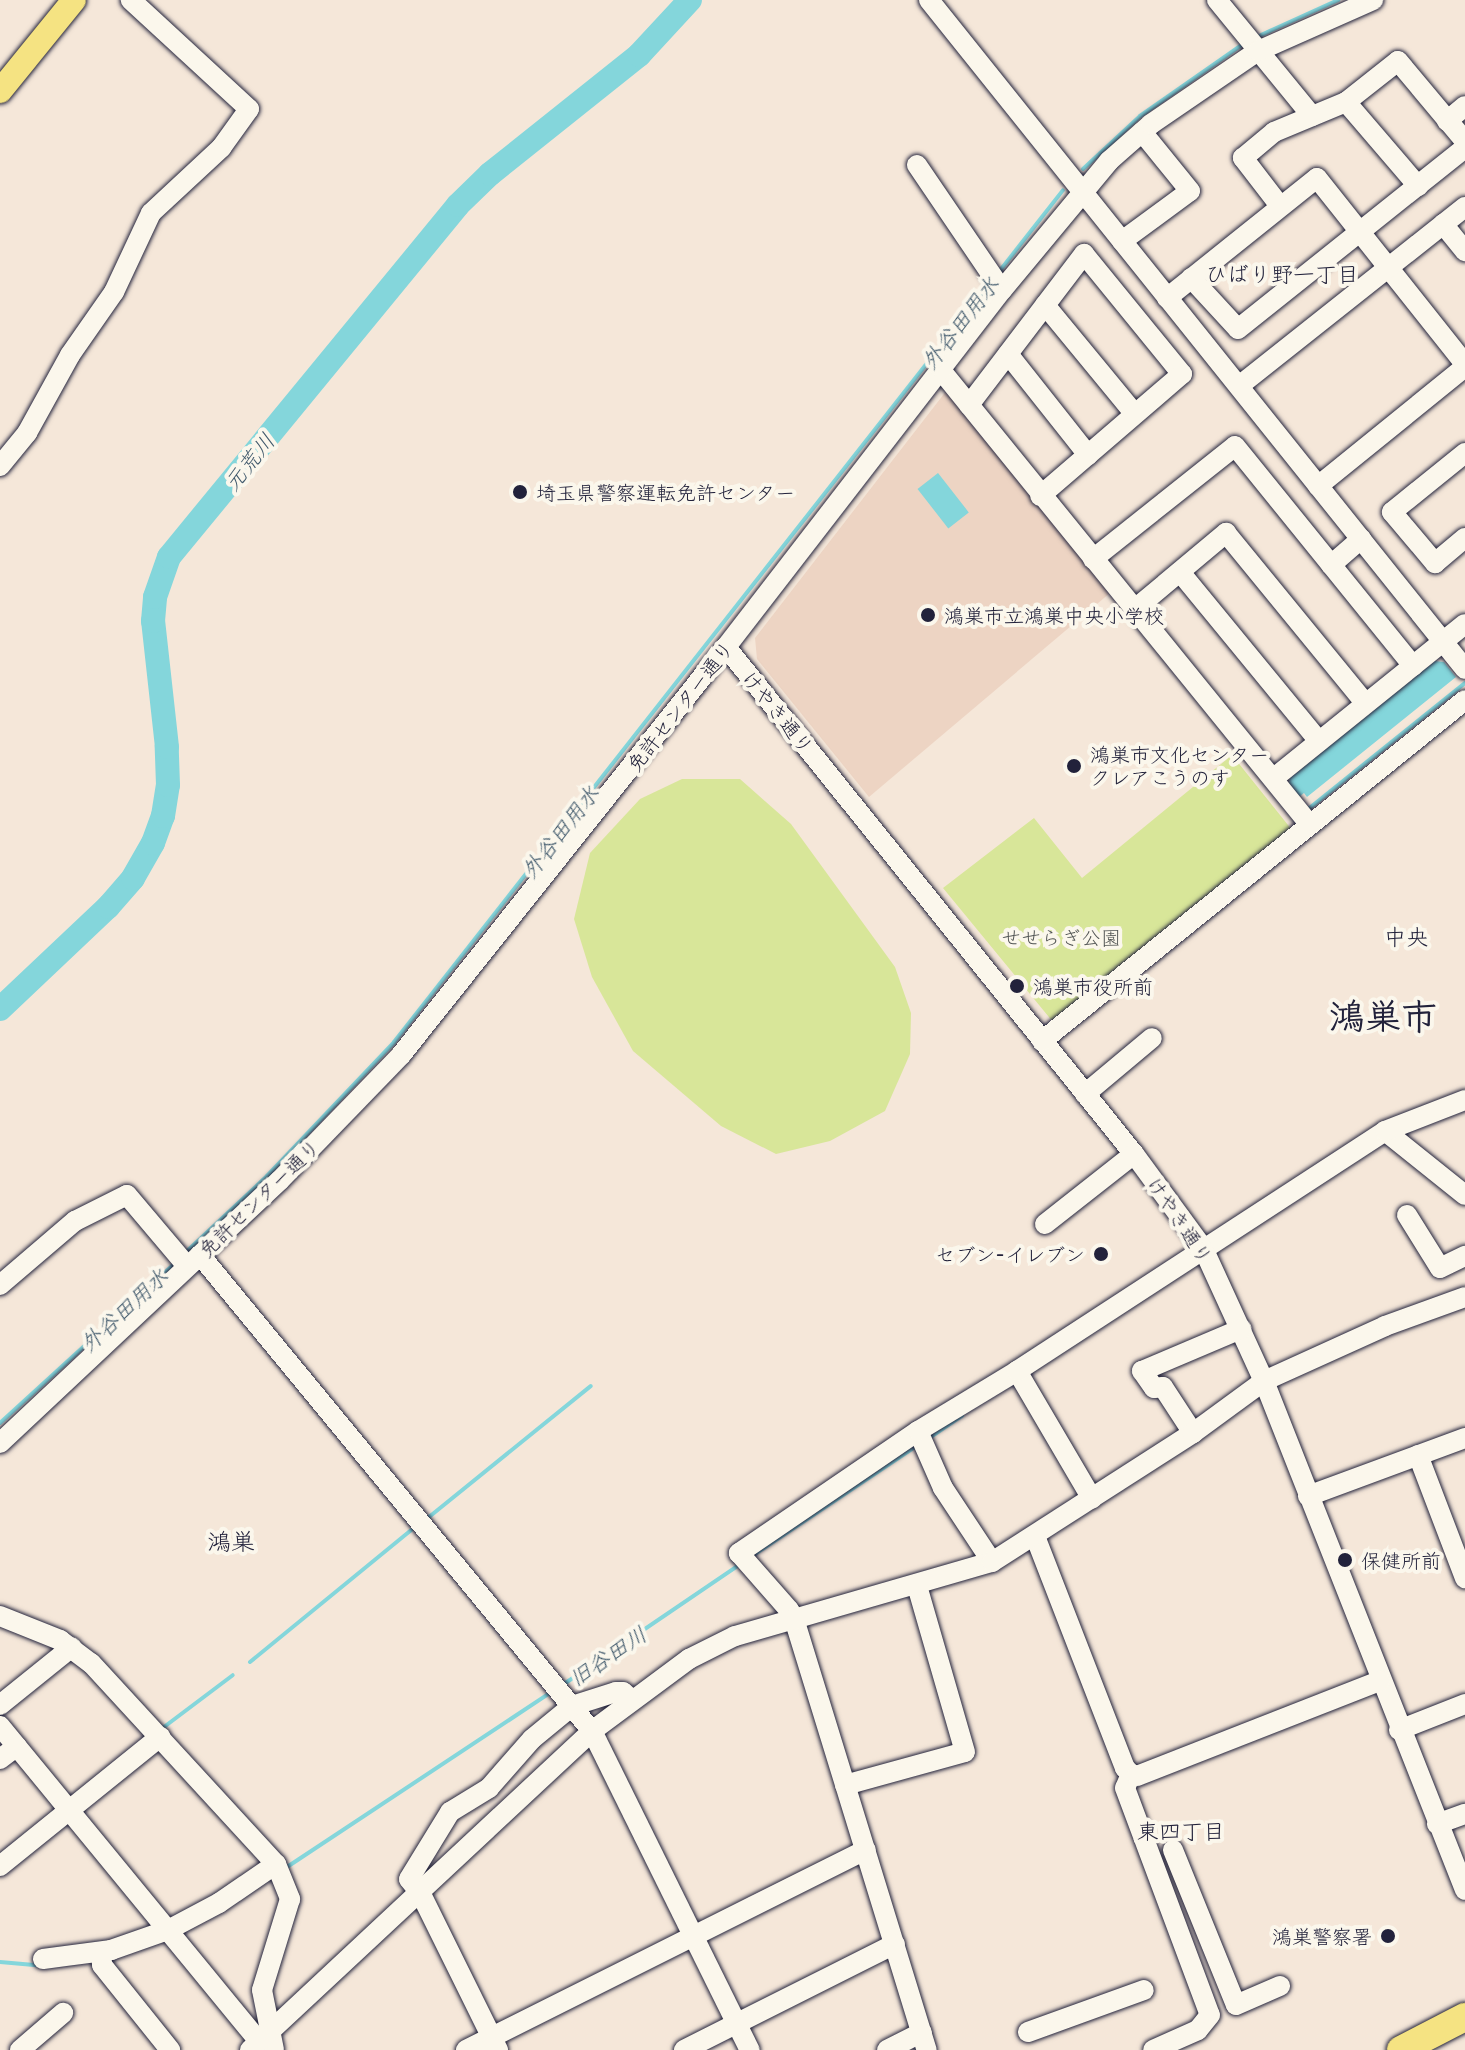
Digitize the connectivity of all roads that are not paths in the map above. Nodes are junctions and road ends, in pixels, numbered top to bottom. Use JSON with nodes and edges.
{"nodes":[{"id":1,"x":74,"y":0,"type":"edge"},
{"id":2,"x":131,"y":0,"type":"edge"},
{"id":3,"x":929,"y":0,"type":"edge"},
{"id":4,"x":1217,"y":0,"type":"edge"},
{"id":5,"x":1373,"y":0,"type":"edge"},
{"id":6,"x":1258,"y":51,"type":"junction"},
{"id":7,"x":0,"y":91,"type":"edge"},
{"id":8,"x":1346,"y":102,"type":"junction"},
{"id":9,"x":1465,"y":106,"type":"edge"},
{"id":10,"x":1312,"y":116,"type":"junction"},
{"id":11,"x":1447,"y":121,"type":"junction"},
{"id":12,"x":1142,"y":132,"type":"junction"},
{"id":13,"x":1465,"y":141,"type":"edge"},
{"id":14,"x":1465,"y":148,"type":"edge"},
{"id":15,"x":917,"y":165,"type":"dead end"},
{"id":16,"x":1418,"y":186,"type":"junction"},
{"id":17,"x":1082,"y":191,"type":"junction"},
{"id":18,"x":1280,"y":206,"type":"junction"},
{"id":19,"x":1465,"y":207,"type":"edge"},
{"id":20,"x":1443,"y":224,"type":"junction"},
{"id":21,"x":1359,"y":234,"type":"junction"},
{"id":22,"x":1122,"y":241,"type":"junction"},
{"id":23,"x":1465,"y":251,"type":"edge"},
{"id":24,"x":1143,"y":268,"type":"junction"},
{"id":25,"x":1389,"y":269,"type":"junction"},
{"id":26,"x":1191,"y":278,"type":"junction"},
{"id":27,"x":1002,"y":290,"type":"junction"},
{"id":28,"x":1115,"y":292,"type":"junction"},
{"id":29,"x":1167,"y":298,"type":"junction"},
{"id":30,"x":1045,"y":305,"type":"junction"},
{"id":31,"x":1008,"y":354,"type":"junction"},
{"id":32,"x":1465,"y":366,"type":"edge"},
{"id":33,"x":940,"y":369,"type":"junction"},
{"id":34,"x":1239,"y":386,"type":"junction"},
{"id":35,"x":969,"y":405,"type":"junction"},
{"id":36,"x":1135,"y":414,"type":"junction"},
{"id":37,"x":1465,"y":453,"type":"edge"},
{"id":38,"x":1088,"y":455,"type":"junction"},
{"id":39,"x":0,"y":466,"type":"edge"},
{"id":40,"x":1318,"y":486,"type":"junction"},
{"id":41,"x":1040,"y":496,"type":"junction"},
{"id":42,"x":1465,"y":538,"type":"edge"},
{"id":43,"x":1361,"y":539,"type":"junction"},
{"id":44,"x":1093,"y":559,"type":"junction"},
{"id":45,"x":1331,"y":565,"type":"junction"},
{"id":46,"x":1180,"y":572,"type":"junction"},
{"id":47,"x":1135,"y":609,"type":"junction"},
{"id":48,"x":1465,"y":624,"type":"edge"},
{"id":49,"x":1444,"y":641,"type":"junction"},
{"id":50,"x":726,"y":647,"type":"junction"},
{"id":51,"x":1413,"y":666,"type":"junction"},
{"id":52,"x":1465,"y":669,"type":"edge"},
{"id":53,"x":1465,"y":700,"type":"edge"},
{"id":54,"x":1365,"y":703,"type":"junction"},
{"id":55,"x":1319,"y":741,"type":"junction"},
{"id":56,"x":1274,"y":778,"type":"junction"},
{"id":57,"x":1310,"y":825,"type":"junction"},
{"id":58,"x":1152,"y":1038,"type":"dead end"},
{"id":59,"x":1042,"y":1041,"type":"junction"},
{"id":60,"x":1085,"y":1094,"type":"junction"},
{"id":61,"x":1465,"y":1100,"type":"edge"},
{"id":62,"x":1385,"y":1131,"type":"junction"},
{"id":63,"x":1134,"y":1154,"type":"junction"},
{"id":64,"x":1465,"y":1195,"type":"edge"},
{"id":65,"x":1407,"y":1215,"type":"dead end"},
{"id":66,"x":1045,"y":1224,"type":"dead end"},
{"id":67,"x":1203,"y":1248,"type":"junction"},
{"id":68,"x":1465,"y":1256,"type":"edge"},
{"id":69,"x":194,"y":1261,"type":"junction"},
{"id":70,"x":0,"y":1285,"type":"edge"},
{"id":71,"x":1465,"y":1297,"type":"edge"},
{"id":72,"x":1241,"y":1329,"type":"junction"},
{"id":73,"x":1017,"y":1371,"type":"junction"},
{"id":74,"x":1264,"y":1381,"type":"junction"},
{"id":75,"x":918,"y":1431,"type":"junction"},
{"id":76,"x":1193,"y":1433,"type":"junction"},
{"id":77,"x":1465,"y":1438,"type":"edge"},
{"id":78,"x":0,"y":1443,"type":"edge"},
{"id":79,"x":1418,"y":1455,"type":"junction"},
{"id":80,"x":1308,"y":1496,"type":"junction"},
{"id":81,"x":1092,"y":1499,"type":"junction"},
{"id":82,"x":1035,"y":1536,"type":"junction"},
{"id":83,"x":992,"y":1562,"type":"junction"},
{"id":84,"x":1465,"y":1578,"type":"edge"},
{"id":85,"x":917,"y":1586,"type":"junction"},
{"id":86,"x":0,"y":1616,"type":"edge"},
{"id":87,"x":795,"y":1622,"type":"junction"},
{"id":88,"x":72,"y":1647,"type":"junction"},
{"id":89,"x":1380,"y":1681,"type":"junction"},
{"id":90,"x":632,"y":1700,"type":"junction"},
{"id":91,"x":1465,"y":1704,"type":"edge"},
{"id":92,"x":0,"y":1705,"type":"edge"},
{"id":93,"x":572,"y":1706,"type":"junction"},
{"id":94,"x":0,"y":1726,"type":"edge"},
{"id":95,"x":1399,"y":1730,"type":"junction"},
{"id":96,"x":592,"y":1731,"type":"junction"},
{"id":97,"x":160,"y":1737,"type":"junction"},
{"id":98,"x":17,"y":1746,"type":"junction"},
{"id":99,"x":0,"y":1759,"type":"edge"},
{"id":100,"x":1131,"y":1774,"type":"junction"},
{"id":101,"x":845,"y":1785,"type":"junction"},
{"id":102,"x":69,"y":1810,"type":"junction"},
{"id":103,"x":1465,"y":1814,"type":"edge"},
{"id":104,"x":1437,"y":1824,"type":"junction"},
{"id":105,"x":866,"y":1850,"type":"junction"},
{"id":106,"x":1173,"y":1850,"type":"dead end"},
{"id":107,"x":276,"y":1864,"type":"junction"},
{"id":108,"x":0,"y":1866,"type":"edge"},
{"id":109,"x":415,"y":1887,"type":"junction"},
{"id":110,"x":1465,"y":1890,"type":"edge"},
{"id":111,"x":1192,"y":1899,"type":"junction"},
{"id":112,"x":1170,"y":1906,"type":"junction"},
{"id":113,"x":168,"y":1930,"type":"junction"},
{"id":114,"x":694,"y":1936,"type":"junction"},
{"id":115,"x":895,"y":1944,"type":"junction"},
{"id":116,"x":101,"y":1953,"type":"junction"},
{"id":117,"x":43,"y":1959,"type":"dead end"},
{"id":118,"x":1280,"y":1986,"type":"dead end"},
{"id":119,"x":1144,"y":1990,"type":"dead end"},
{"id":120,"x":63,"y":2013,"type":"dead end"},
{"id":121,"x":1465,"y":2017,"type":"edge"},
{"id":122,"x":737,"y":2024,"type":"junction"},
{"id":123,"x":1028,"y":2032,"type":"dead end"},
{"id":124,"x":1465,"y":2034,"type":"edge"},
{"id":125,"x":924,"y":2041,"type":"edge"},
{"id":126,"x":264,"y":2043,"type":"edge"},
{"id":127,"x":494,"y":2044,"type":"edge"},
{"id":128,"x":20,"y":2050,"type":"edge"},
{"id":129,"x":170,"y":2050,"type":"edge"},
{"id":130,"x":466,"y":2050,"type":"edge"},
{"id":131,"x":684,"y":2050,"type":"edge"},
{"id":132,"x":750,"y":2050,"type":"edge"},
{"id":133,"x":887,"y":2050,"type":"edge"},
{"id":134,"x":1153,"y":2050,"type":"edge"},
{"id":135,"x":1401,"y":2050,"type":"edge"},
{"id":136,"x":1433,"y":2050,"type":"edge"}],
"edges":[{"from":1,"to":7,"type":"main road"},
{"from":2,"to":39,"type":"street"},
{"from":3,"to":17,"type":"street"},
{"from":4,"to":6,"type":"street"},
{"from":5,"to":6,"type":"street","name":"免許センター通り"},
{"from":6,"to":10,"type":"street"},
{"from":6,"to":12,"type":"street","name":"免許センター通り"},
{"from":8,"to":10,"type":"street"},
{"from":8,"to":11,"type":"street"},
{"from":8,"to":16,"type":"street"},
{"from":9,"to":11,"type":"street"},
{"from":10,"to":18,"type":"street"},
{"from":11,"to":13,"type":"street"},
{"from":12,"to":17,"type":"street","name":"免許センター通り"},
{"from":12,"to":22,"type":"street"},
{"from":14,"to":16,"type":"street"},
{"from":15,"to":27,"type":"street"},
{"from":16,"to":21,"type":"street"},
{"from":17,"to":22,"type":"street"},
{"from":17,"to":27,"type":"street","name":"免許センター通り"},
{"from":18,"to":21,"type":"street"},
{"from":18,"to":26,"type":"street"},
{"from":19,"to":20,"type":"street"},
{"from":20,"to":23,"type":"street"},
{"from":20,"to":25,"type":"street"},
{"from":21,"to":25,"type":"street"},
{"from":21,"to":26,"type":"street"},
{"from":22,"to":24,"type":"street"},
{"from":24,"to":28,"type":"street"},
{"from":24,"to":29,"type":"street"},
{"from":25,"to":32,"type":"street"},
{"from":25,"to":34,"type":"street"},
{"from":26,"to":29,"type":"street"},
{"from":27,"to":33,"type":"street","name":"免許センター通り"},
{"from":28,"to":30,"type":"street"},
{"from":28,"to":36,"type":"street"},
{"from":29,"to":34,"type":"street"},
{"from":30,"to":31,"type":"street"},
{"from":30,"to":36,"type":"street"},
{"from":31,"to":35,"type":"street"},
{"from":31,"to":38,"type":"street"},
{"from":32,"to":40,"type":"street"},
{"from":33,"to":35,"type":"street"},
{"from":33,"to":50,"type":"street","name":"免許センター通り"},
{"from":34,"to":40,"type":"street"},
{"from":35,"to":41,"type":"street"},
{"from":36,"to":38,"type":"street"},
{"from":37,"to":42,"type":"street"},
{"from":38,"to":41,"type":"street"},
{"from":40,"to":43,"type":"street"},
{"from":41,"to":44,"type":"street"},
{"from":43,"to":45,"type":"street"},
{"from":43,"to":49,"type":"street"},
{"from":44,"to":45,"type":"street"},
{"from":44,"to":47,"type":"street"},
{"from":45,"to":51,"type":"street"},
{"from":46,"to":47,"type":"street"},
{"from":46,"to":54,"type":"street"},
{"from":46,"to":55,"type":"street"},
{"from":47,"to":56,"type":"street"},
{"from":48,"to":49,"type":"street"},
{"from":49,"to":51,"type":"street"},
{"from":49,"to":52,"type":"street"},
{"from":50,"to":59,"type":"street","name":"けやき通り"},
{"from":50,"to":69,"type":"street","name":"免許センター通り"},
{"from":51,"to":54,"type":"street"},
{"from":53,"to":57,"type":"street"},
{"from":54,"to":55,"type":"street"},
{"from":55,"to":56,"type":"street"},
{"from":56,"to":57,"type":"street"},
{"from":57,"to":59,"type":"street"},
{"from":58,"to":60,"type":"street"},
{"from":59,"to":60,"type":"street","name":"けやき通り"},
{"from":60,"to":63,"type":"street","name":"けやき通り"},
{"from":61,"to":62,"type":"street"},
{"from":62,"to":64,"type":"street"},
{"from":62,"to":67,"type":"street"},
{"from":63,"to":66,"type":"street"},
{"from":63,"to":67,"type":"street","name":"けやき通り"},
{"from":65,"to":68,"type":"street"},
{"from":67,"to":72,"type":"street","name":"けやき通り"},
{"from":67,"to":73,"type":"street"},
{"from":69,"to":70,"type":"street"},
{"from":69,"to":78,"type":"street","name":"免許センター通り"},
{"from":69,"to":93,"type":"street"},
{"from":71,"to":74,"type":"street"},
{"from":72,"to":74,"type":"street","name":"けやき通り"},
{"from":72,"to":76,"type":"street"},
{"from":73,"to":75,"type":"street"},
{"from":73,"to":81,"type":"street"},
{"from":74,"to":76,"type":"street"},
{"from":74,"to":80,"type":"street","name":"けやき通り"},
{"from":75,"to":83,"type":"street"},
{"from":75,"to":87,"type":"street"},
{"from":76,"to":81,"type":"street"},
{"from":77,"to":79,"type":"street"},
{"from":79,"to":80,"type":"street"},
{"from":79,"to":84,"type":"street"},
{"from":80,"to":89,"type":"street","name":"けやき通り"},
{"from":81,"to":82,"type":"street"},
{"from":82,"to":83,"type":"street"},
{"from":82,"to":100,"type":"street"},
{"from":83,"to":85,"type":"street"},
{"from":85,"to":87,"type":"street"},
{"from":85,"to":101,"type":"street"},
{"from":86,"to":88,"type":"street"},
{"from":87,"to":90,"type":"street"},
{"from":87,"to":101,"type":"street"},
{"from":88,"to":92,"type":"street"},
{"from":88,"to":97,"type":"street"},
{"from":89,"to":95,"type":"street","name":"けやき通り"},
{"from":89,"to":100,"type":"street"},
{"from":90,"to":93,"type":"street"},
{"from":90,"to":96,"type":"street"},
{"from":91,"to":95,"type":"street"},
{"from":93,"to":96,"type":"street"},
{"from":93,"to":109,"type":"street"},
{"from":94,"to":98,"type":"street"},
{"from":95,"to":104,"type":"street","name":"けやき通り"},
{"from":96,"to":109,"type":"street"},
{"from":96,"to":114,"type":"street"},
{"from":97,"to":102,"type":"street"},
{"from":97,"to":107,"type":"street"},
{"from":98,"to":99,"type":"street"},
{"from":98,"to":102,"type":"street"},
{"from":100,"to":112,"type":"street"},
{"from":101,"to":105,"type":"street"},
{"from":102,"to":108,"type":"street"},
{"from":102,"to":113,"type":"street"},
{"from":103,"to":104,"type":"street"},
{"from":104,"to":110,"type":"street","name":"けやき通り"},
{"from":105,"to":114,"type":"street"},
{"from":105,"to":115,"type":"street"},
{"from":106,"to":111,"type":"street"},
{"from":107,"to":113,"type":"street"},
{"from":107,"to":126,"type":"street"},
{"from":109,"to":126,"type":"street"},
{"from":109,"to":127,"type":"street"},
{"from":111,"to":112,"type":"street"},
{"from":111,"to":118,"type":"street"},
{"from":112,"to":134,"type":"street"},
{"from":113,"to":116,"type":"street"},
{"from":113,"to":126,"type":"street"},
{"from":114,"to":122,"type":"street"},
{"from":114,"to":127,"type":"street"},
{"from":115,"to":122,"type":"street"},
{"from":115,"to":125,"type":"street"},
{"from":116,"to":117,"type":"street"},
{"from":116,"to":129,"type":"street"},
{"from":119,"to":123,"type":"street"},
{"from":120,"to":128,"type":"street"},
{"from":121,"to":135,"type":"highway"},
{"from":122,"to":131,"type":"street"},
{"from":122,"to":132,"type":"street"},
{"from":124,"to":136,"type":"highway"},
{"from":125,"to":133,"type":"street"},
{"from":127,"to":130,"type":"street"}]}
